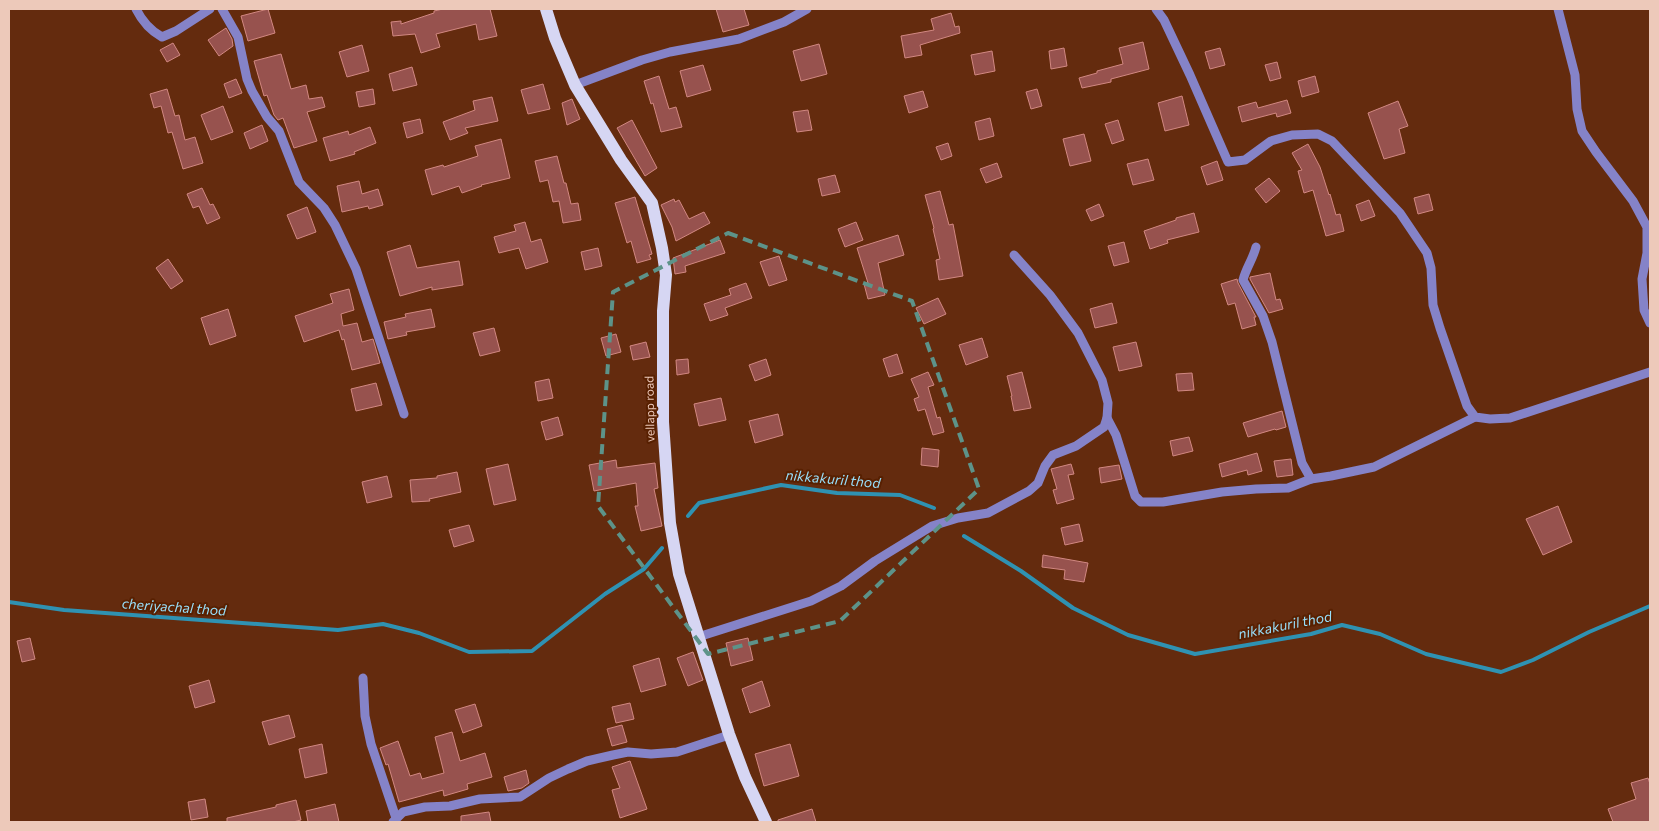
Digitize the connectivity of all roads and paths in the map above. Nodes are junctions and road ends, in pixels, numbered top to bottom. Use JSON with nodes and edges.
{"nodes":[{"id":1,"x":136,"y":9,"type":"edge"},
{"id":2,"x":210,"y":9,"type":"edge"},
{"id":3,"x":222,"y":9,"type":"edge"},
{"id":4,"x":546,"y":9,"type":"edge"},
{"id":5,"x":807,"y":9,"type":"edge"},
{"id":6,"x":1156,"y":9,"type":"edge"},
{"id":7,"x":1558,"y":9,"type":"edge"},
{"id":8,"x":575,"y":85,"type":"junction"},
{"id":9,"x":1256,"y":247,"type":"dead end"},
{"id":10,"x":1014,"y":255,"type":"dead end"},
{"id":11,"x":1650,"y":323,"type":"edge"},
{"id":12,"x":1650,"y":372,"type":"edge"},
{"id":13,"x":404,"y":414,"type":"dead end"},
{"id":14,"x":1475,"y":417,"type":"junction"},
{"id":15,"x":1106,"y":418,"type":"junction"},
{"id":16,"x":1311,"y":479,"type":"junction"},
{"id":17,"x":698,"y":637,"type":"junction"},
{"id":18,"x":363,"y":678,"type":"dead end"},
{"id":19,"x":729,"y":734,"type":"junction"},
{"id":20,"x":395,"y":820,"type":"edge"},
{"id":21,"x":766,"y":822,"type":"edge"}],
"edges":[{"from":1,"to":2,"type":"street"},
{"from":3,"to":13,"type":"street"},
{"from":4,"to":8,"type":"main road","name":"vellapp road"},
{"from":5,"to":8,"type":"street"},
{"from":6,"to":14,"type":"street"},
{"from":7,"to":11,"type":"street"},
{"from":8,"to":17,"type":"main road","name":"vellapp road"},
{"from":9,"to":16,"type":"street"},
{"from":10,"to":15,"type":"street"},
{"from":12,"to":14,"type":"street"},
{"from":14,"to":16,"type":"street"},
{"from":15,"to":16,"type":"street"},
{"from":15,"to":17,"type":"street"},
{"from":17,"to":19,"type":"main road","name":"vellapp road"},
{"from":18,"to":20,"type":"street"},
{"from":19,"to":20,"type":"street"},
{"from":19,"to":21,"type":"main road","name":"vellapp road"}]}
